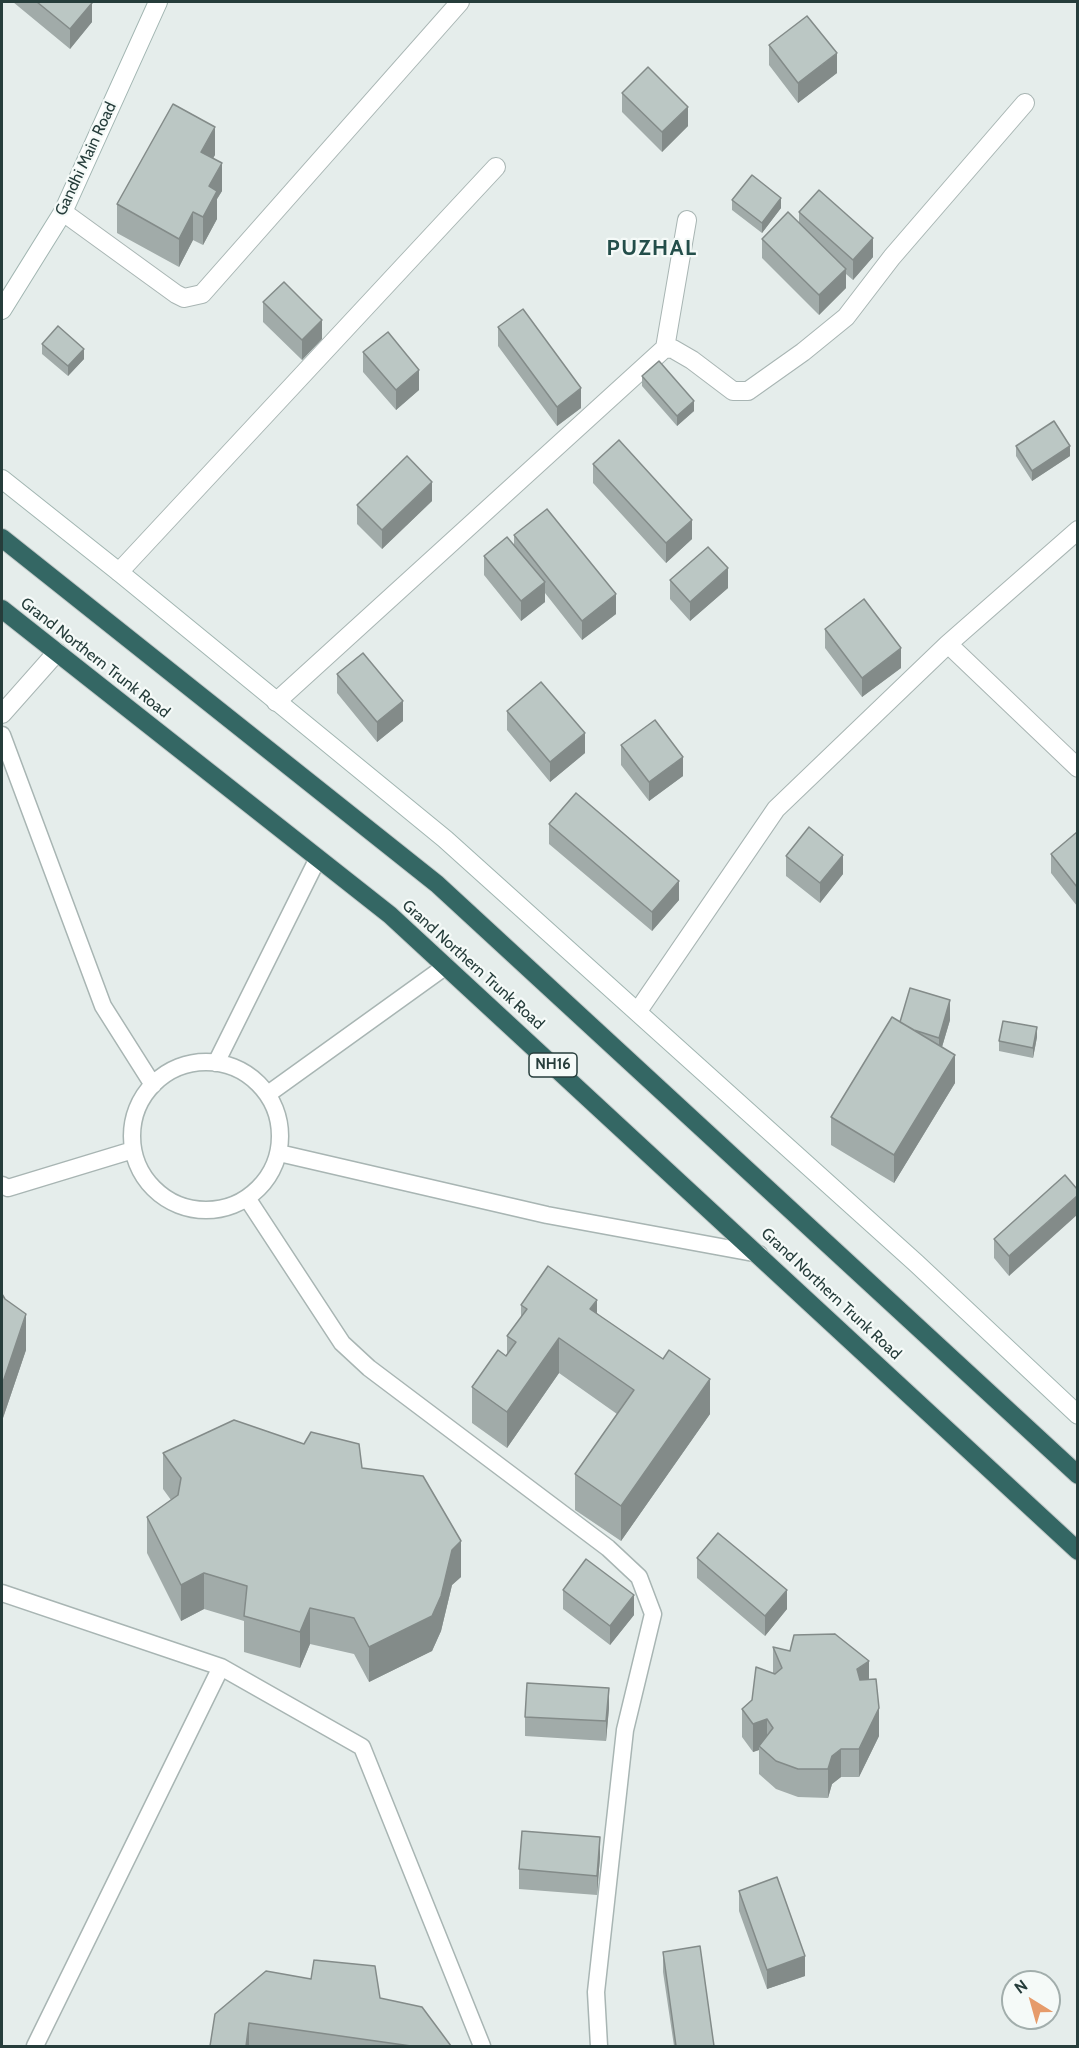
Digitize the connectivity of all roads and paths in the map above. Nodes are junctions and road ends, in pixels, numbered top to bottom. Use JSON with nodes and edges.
{"nodes":[{"id":1,"x":158,"y":2,"type":"edge"},
{"id":2,"x":460,"y":2,"type":"edge"},
{"id":3,"x":1025,"y":103,"type":"dead end"},
{"id":4,"x":496,"y":167,"type":"dead end"},
{"id":5,"x":63,"y":212,"type":"junction"},
{"id":6,"x":687,"y":220,"type":"dead end"},
{"id":7,"x":2,"y":310,"type":"edge"},
{"id":8,"x":665,"y":348,"type":"junction"},
{"id":9,"x":2,"y":479,"type":"edge"},
{"id":10,"x":1077,"y":530,"type":"edge"},
{"id":11,"x":2,"y":538,"type":"edge"},
{"id":12,"x":119,"y":572,"type":"junction"},
{"id":13,"x":2,"y":609,"type":"edge"},
{"id":14,"x":948,"y":644,"type":"junction"},
{"id":15,"x":57,"y":652,"type":"junction"},
{"id":16,"x":276,"y":702,"type":"junction"},
{"id":17,"x":2,"y":714,"type":"edge"},
{"id":18,"x":2,"y":735,"type":"edge"},
{"id":19,"x":1077,"y":768,"type":"edge"},
{"id":20,"x":318,"y":858,"type":"junction"},
{"id":21,"x":446,"y":966,"type":"junction"},
{"id":22,"x":638,"y":1011,"type":"junction"},
{"id":23,"x":216,"y":1063,"type":"junction"},
{"id":24,"x":153,"y":1085,"type":"junction"},
{"id":25,"x":268,"y":1094,"type":"junction"},
{"id":26,"x":133,"y":1150,"type":"junction"},
{"id":27,"x":279,"y":1153,"type":"junction"},
{"id":28,"x":2,"y":1185,"type":"edge"},
{"id":29,"x":247,"y":1198,"type":"junction"},
{"id":30,"x":759,"y":1254,"type":"junction"},
{"id":31,"x":1077,"y":1415,"type":"edge"},
{"id":32,"x":1077,"y":1475,"type":"edge"},
{"id":33,"x":1077,"y":1551,"type":"edge"},
{"id":34,"x":2,"y":1593,"type":"edge"},
{"id":35,"x":221,"y":1668,"type":"junction"},
{"id":36,"x":35,"y":2046,"type":"edge"},
{"id":37,"x":482,"y":2046,"type":"edge"},
{"id":38,"x":599,"y":2046,"type":"edge"}],
"edges":[{"from":1,"to":5,"type":"street","name":"Gandhi Main Road"},
{"from":2,"to":5,"type":"street"},
{"from":3,"to":8,"type":"street"},
{"from":4,"to":12,"type":"street"},
{"from":5,"to":7,"type":"street","name":"Gandhi Main Road"},
{"from":6,"to":8,"type":"street"},
{"from":8,"to":16,"type":"street"},
{"from":9,"to":12,"type":"street"},
{"from":10,"to":14,"type":"street"},
{"from":11,"to":32,"type":"highway","name":"Grand Northern Trunk Road"},
{"from":12,"to":16,"type":"street"},
{"from":13,"to":15,"type":"highway","name":"Grand Northern Trunk Road","number":"NH16"},
{"from":14,"to":19,"type":"street"},
{"from":14,"to":22,"type":"street"},
{"from":15,"to":17,"type":"street"},
{"from":15,"to":20,"type":"highway","name":"Grand Northern Trunk Road","number":"NH16"},
{"from":16,"to":22,"type":"street"},
{"from":18,"to":24,"type":"lane"},
{"from":20,"to":21,"type":"highway","name":"Grand Northern Trunk Road","number":"NH16"},
{"from":20,"to":23,"type":"lane"},
{"from":21,"to":25,"type":"lane"},
{"from":21,"to":30,"type":"highway","name":"Grand Northern Trunk Road","number":"NH16"},
{"from":22,"to":31,"type":"street"},
{"from":23,"to":24,"type":"lane"},
{"from":23,"to":25,"type":"lane"},
{"from":24,"to":26,"type":"lane"},
{"from":25,"to":27,"type":"lane"},
{"from":26,"to":28,"type":"lane"},
{"from":26,"to":29,"type":"lane"},
{"from":27,"to":29,"type":"lane"},
{"from":27,"to":30,"type":"lane"},
{"from":29,"to":38,"type":"lane"},
{"from":30,"to":33,"type":"highway","name":"Grand Northern Trunk Road","number":"NH16"},
{"from":34,"to":35,"type":"lane"},
{"from":35,"to":36,"type":"lane"},
{"from":35,"to":37,"type":"lane"}]}
